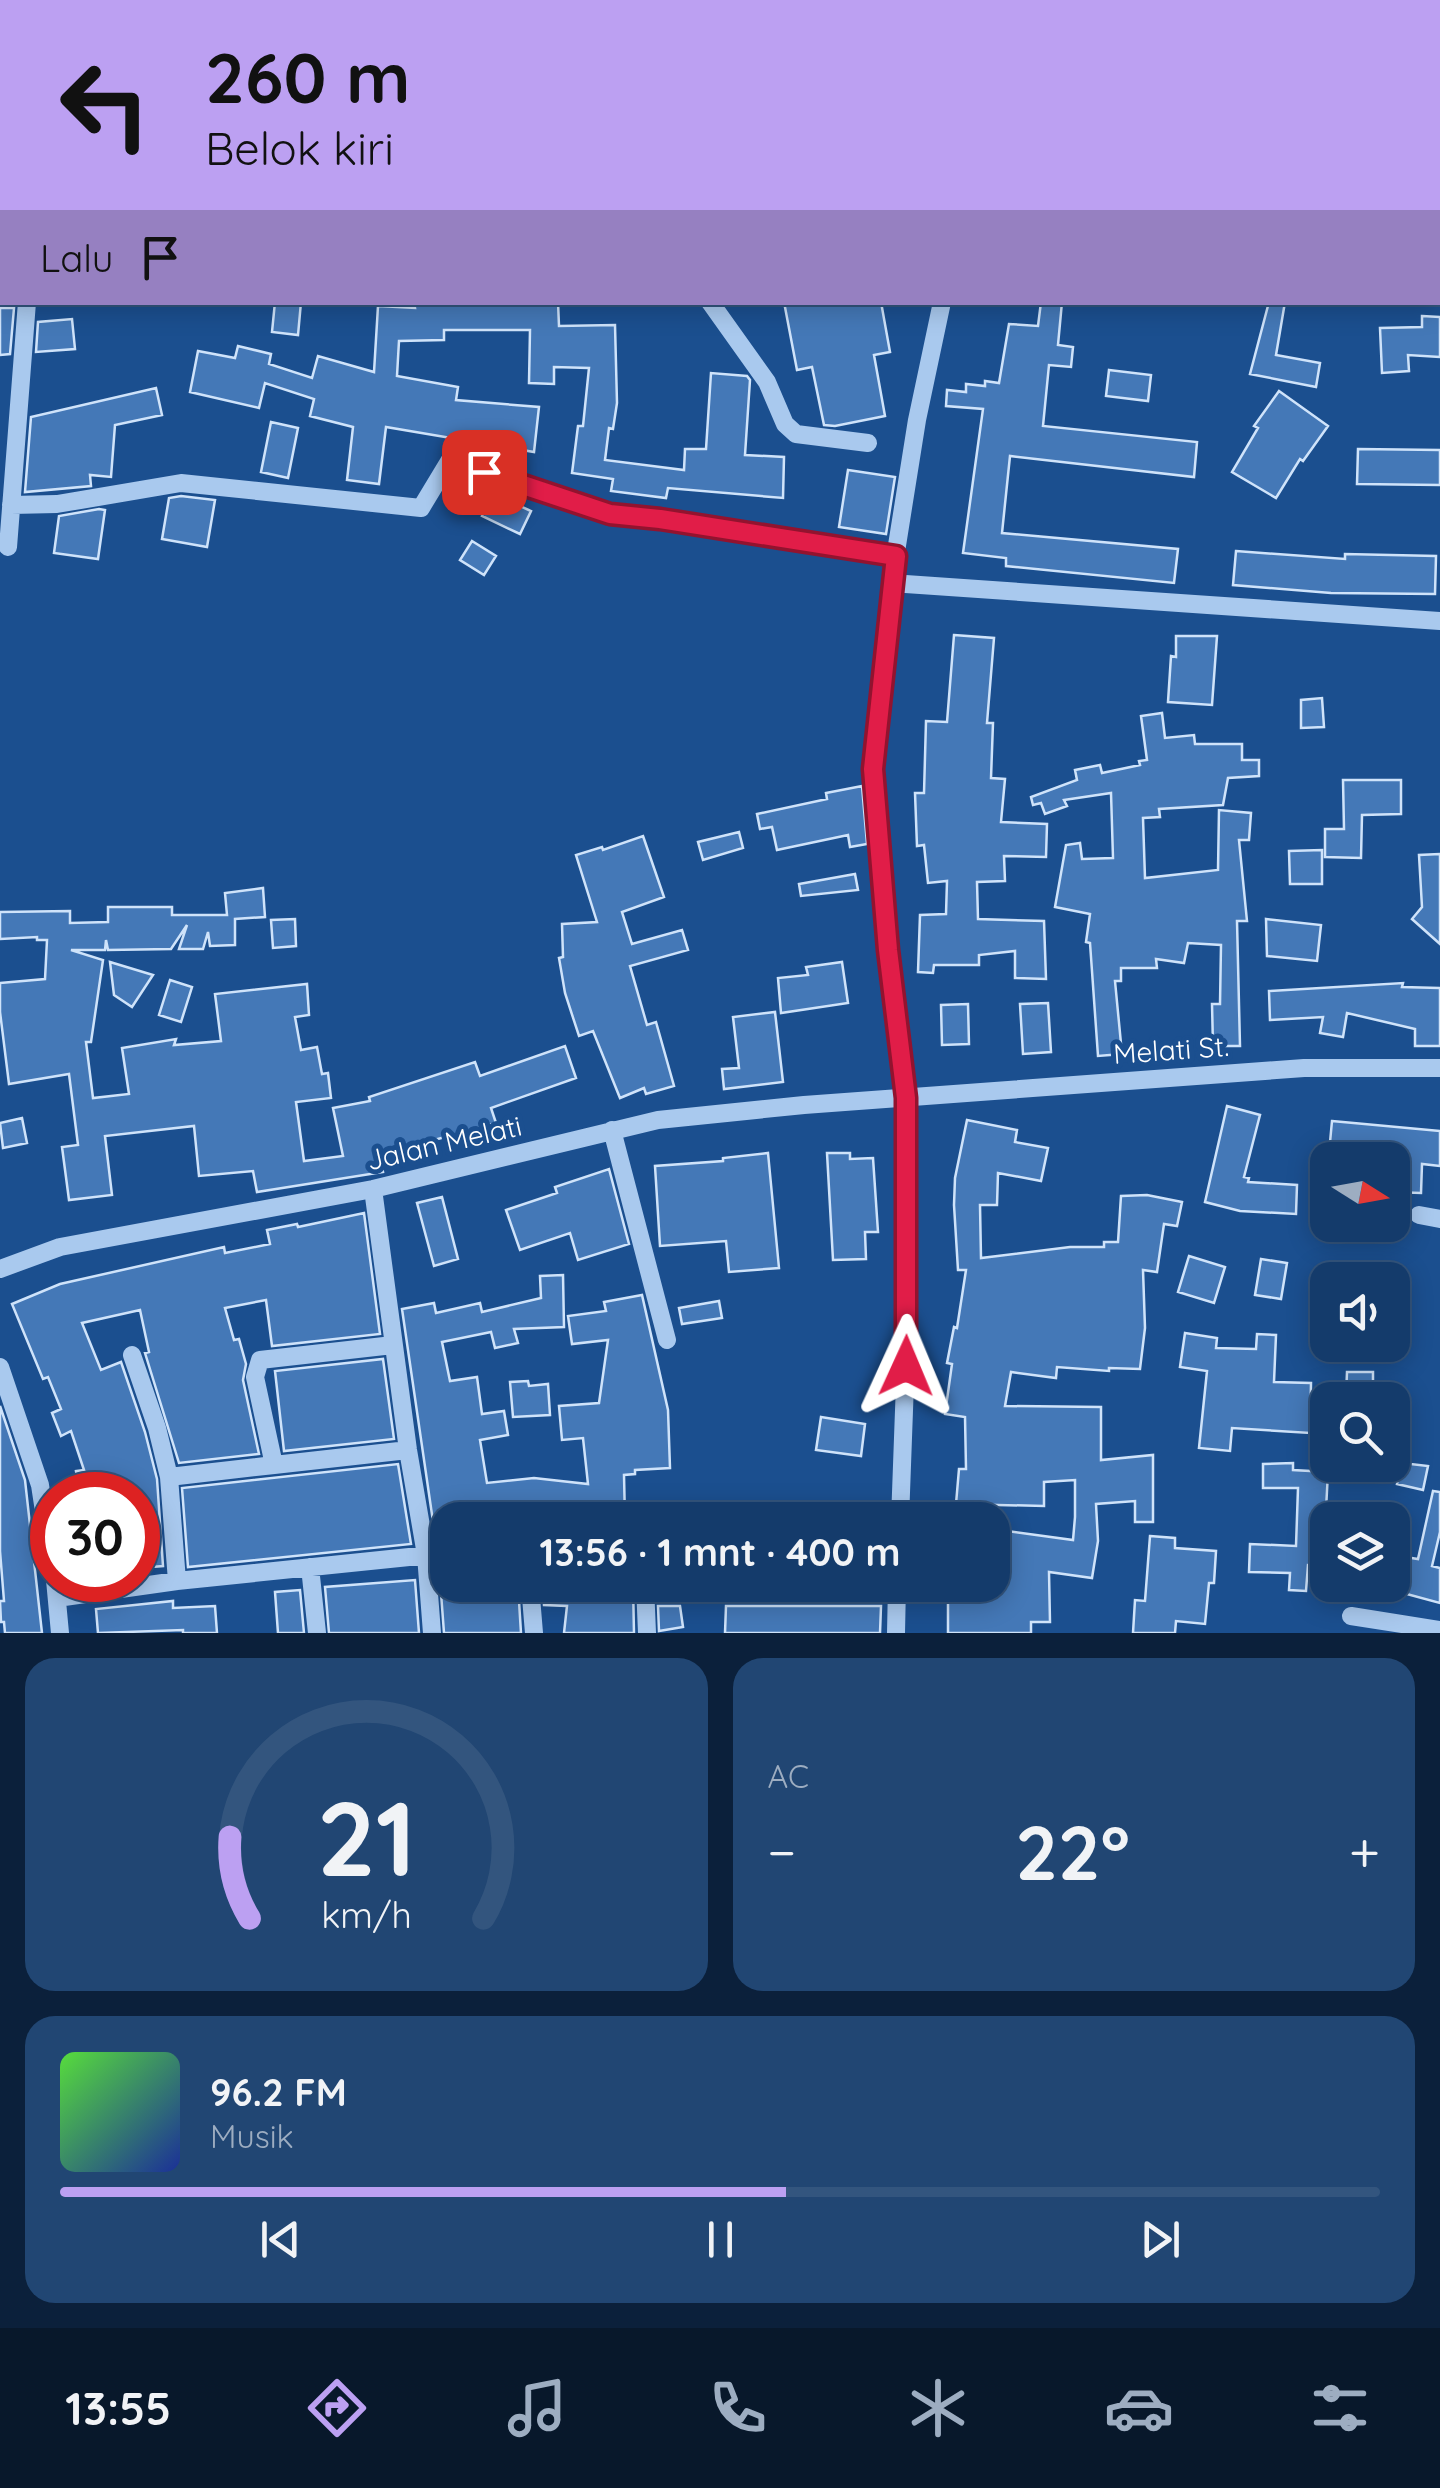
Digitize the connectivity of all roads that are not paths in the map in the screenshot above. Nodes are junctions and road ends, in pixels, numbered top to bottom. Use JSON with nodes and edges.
{"nodes":[{"id":1,"x":27,"y":305,"type":"edge"},
{"id":2,"x":712,"y":305,"type":"edge"},
{"id":3,"x":941,"y":305,"type":"edge"},
{"id":4,"x":868,"y":442,"type":"dead end"},
{"id":5,"x":11,"y":505,"type":"junction"},
{"id":6,"x":5,"y":544,"type":"edge"},
{"id":7,"x":896,"y":556,"type":"junction"},
{"id":8,"x":891,"y":583,"type":"junction"},
{"id":9,"x":1440,"y":621,"type":"edge"},
{"id":10,"x":1440,"y":1068,"type":"edge"},
{"id":11,"x":906,"y":1098,"type":"junction"},
{"id":12,"x":612,"y":1130,"type":"junction"},
{"id":13,"x":374,"y":1189,"type":"junction"},
{"id":14,"x":1419,"y":1215,"type":"dead end"},
{"id":15,"x":1440,"y":1219,"type":"edge"},
{"id":16,"x":0,"y":1268,"type":"edge"},
{"id":17,"x":667,"y":1340,"type":"dead end"},
{"id":18,"x":393,"y":1345,"type":"junction"},
{"id":19,"x":132,"y":1355,"type":"dead end"},
{"id":20,"x":0,"y":1367,"type":"edge"},
{"id":21,"x":408,"y":1450,"type":"junction"},
{"id":22,"x":274,"y":1465,"type":"junction"},
{"id":23,"x":35,"y":1472,"type":"edge"},
{"id":24,"x":169,"y":1477,"type":"junction"},
{"id":25,"x":901,"y":1502,"type":"edge"},
{"id":26,"x":426,"y":1555,"type":"junction"},
{"id":27,"x":430,"y":1555,"type":"edge"},
{"id":28,"x":310,"y":1567,"type":"junction"},
{"id":29,"x":177,"y":1581,"type":"junction"},
{"id":30,"x":160,"y":1582,"type":"edge"},
{"id":31,"x":57,"y":1602,"type":"edge"},
{"id":32,"x":531,"y":1602,"type":"edge"},
{"id":33,"x":646,"y":1602,"type":"edge"},
{"id":34,"x":897,"y":1602,"type":"edge"},
{"id":35,"x":1351,"y":1616,"type":"dead end"},
{"id":36,"x":1434,"y":1631,"type":"edge"},
{"id":37,"x":60,"y":1633,"type":"edge"},
{"id":38,"x":317,"y":1633,"type":"edge"},
{"id":39,"x":432,"y":1633,"type":"edge"},
{"id":40,"x":534,"y":1633,"type":"edge"},
{"id":41,"x":647,"y":1633,"type":"edge"},
{"id":42,"x":896,"y":1633,"type":"edge"}],
"edges":[{"from":1,"to":5,"type":"street"},
{"from":2,"to":4,"type":"street"},
{"from":3,"to":7,"type":"street"},
{"from":5,"to":6,"type":"street"},
{"from":5,"to":7,"type":"street"},
{"from":7,"to":8,"type":"street"},
{"from":8,"to":9,"type":"street"},
{"from":8,"to":11,"type":"street"},
{"from":10,"to":11,"type":"street","name":"Melati St."},
{"from":11,"to":12,"type":"street","name":"Jalan Melati"},
{"from":11,"to":25,"type":"street"},
{"from":12,"to":13,"type":"street","name":"Jalan Melati"},
{"from":12,"to":17,"type":"street"},
{"from":13,"to":16,"type":"street","name":"Jalan Melati"},
{"from":13,"to":18,"type":"street"},
{"from":14,"to":15,"type":"street"},
{"from":18,"to":21,"type":"street"},
{"from":18,"to":22,"type":"street"},
{"from":19,"to":24,"type":"street"},
{"from":20,"to":23,"type":"street"},
{"from":21,"to":22,"type":"street"},
{"from":21,"to":26,"type":"street"},
{"from":22,"to":24,"type":"street"},
{"from":24,"to":29,"type":"street"},
{"from":26,"to":27,"type":"street"},
{"from":26,"to":28,"type":"street"},
{"from":26,"to":39,"type":"street"},
{"from":28,"to":29,"type":"street"},
{"from":28,"to":38,"type":"street"},
{"from":29,"to":30,"type":"street"},
{"from":31,"to":37,"type":"street"},
{"from":32,"to":40,"type":"street"},
{"from":33,"to":41,"type":"street"},
{"from":34,"to":42,"type":"street"},
{"from":35,"to":36,"type":"street"}]}
